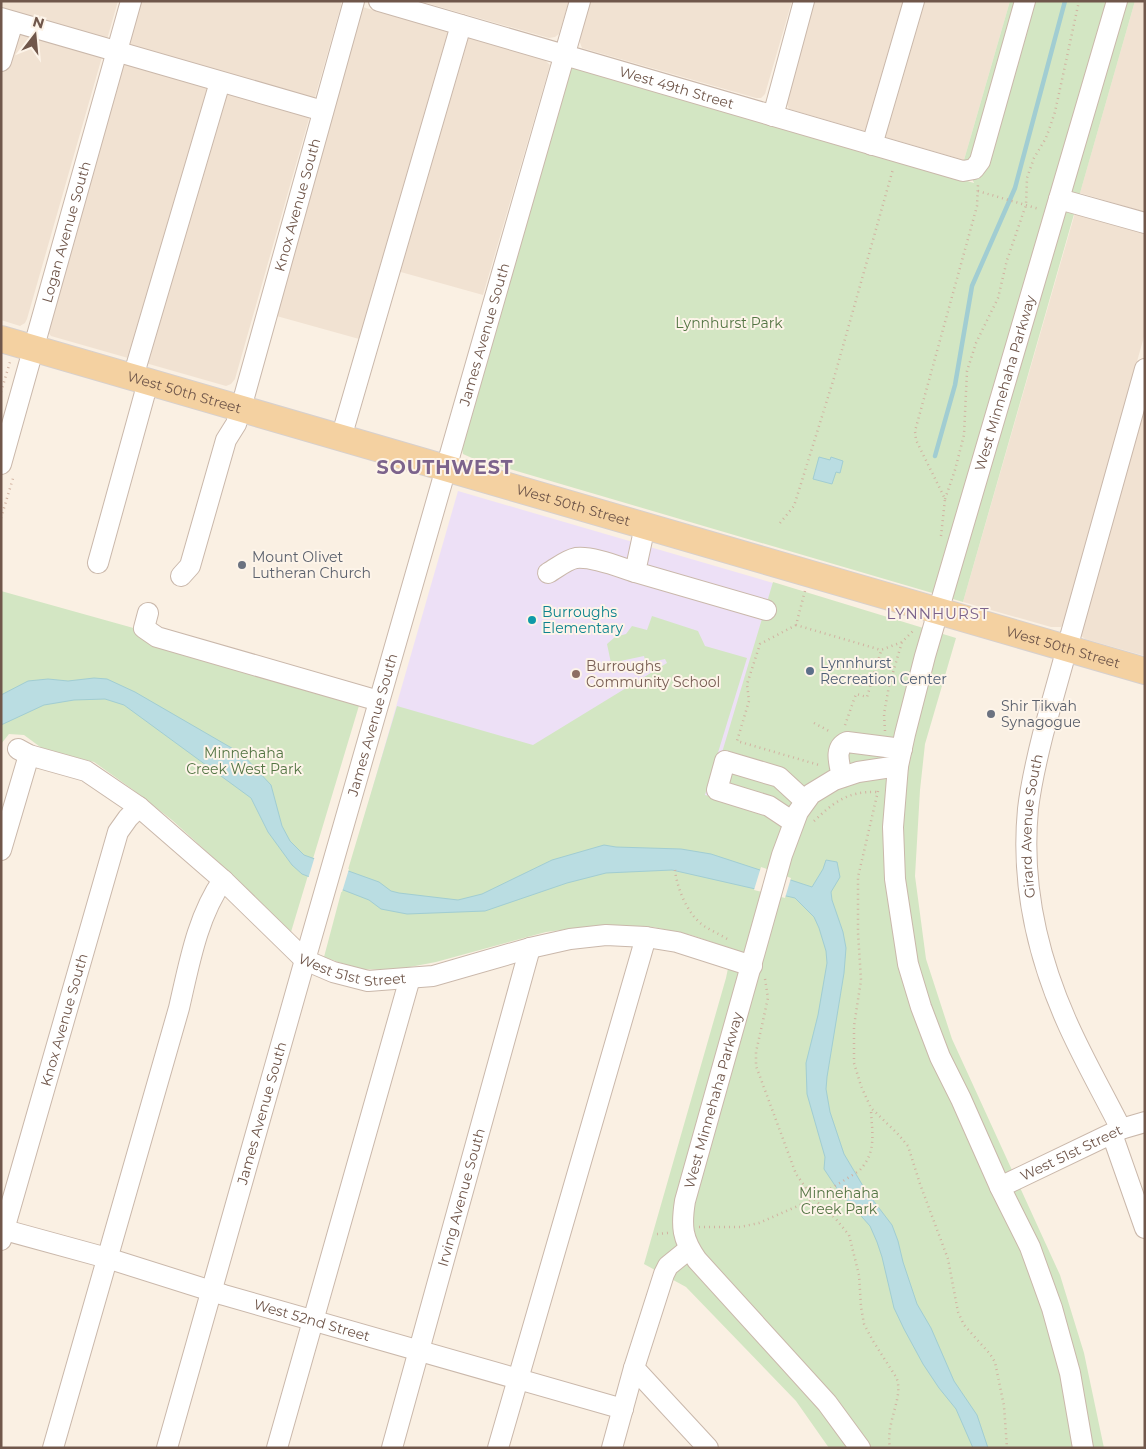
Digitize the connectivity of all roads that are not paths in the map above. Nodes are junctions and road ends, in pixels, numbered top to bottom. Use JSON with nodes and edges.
{"nodes":[{"id":1,"x":131,"y":1,"type":"edge"},
{"id":2,"x":354,"y":1,"type":"edge"},
{"id":3,"x":379,"y":1,"type":"edge"},
{"id":4,"x":580,"y":1,"type":"edge"},
{"id":5,"x":804,"y":1,"type":"edge"},
{"id":6,"x":914,"y":1,"type":"edge"},
{"id":7,"x":1025,"y":1,"type":"edge"},
{"id":8,"x":1117,"y":1,"type":"edge"},
{"id":9,"x":7,"y":20,"type":"edge"},
{"id":10,"x":462,"y":25,"type":"junction"},
{"id":11,"x":117,"y":52,"type":"junction"},
{"id":12,"x":565,"y":56,"type":"junction"},
{"id":13,"x":1,"y":61,"type":"edge"},
{"id":14,"x":220,"y":82,"type":"junction"},
{"id":15,"x":322,"y":111,"type":"junction"},
{"id":16,"x":772,"y":116,"type":"junction"},
{"id":17,"x":872,"y":145,"type":"junction"},
{"id":18,"x":1051,"y":204,"type":"junction"},
{"id":19,"x":1145,"y":223,"type":"edge"},
{"id":20,"x":34,"y":348,"type":"junction"},
{"id":21,"x":6,"y":350,"type":"edge"},
{"id":22,"x":1145,"y":369,"type":"edge"},
{"id":23,"x":141,"y":379,"type":"junction"},
{"id":24,"x":241,"y":408,"type":"junction"},
{"id":25,"x":341,"y":438,"type":"junction"},
{"id":26,"x":1,"y":464,"type":"edge"},
{"id":27,"x":446,"y":468,"type":"junction"},
{"id":28,"x":645,"y":526,"type":"junction"},
{"id":29,"x":98,"y":563,"type":"dead end"},
{"id":30,"x":635,"y":572,"type":"junction"},
{"id":31,"x":548,"y":573,"type":"dead end"},
{"id":32,"x":181,"y":576,"type":"dead end"},
{"id":33,"x":766,"y":610,"type":"dead end"},
{"id":34,"x":148,"y":613,"type":"dead end"},
{"id":35,"x":929,"y":617,"type":"junction"},
{"id":36,"x":1067,"y":648,"type":"junction"},
{"id":37,"x":1145,"y":671,"type":"edge"},
{"id":38,"x":379,"y":701,"type":"junction"},
{"id":39,"x":900,"y":758,"type":"junction"},
{"id":40,"x":842,"y":777,"type":"junction"},
{"id":41,"x":805,"y":801,"type":"junction"},
{"id":42,"x":139,"y":807,"type":"junction"},
{"id":43,"x":793,"y":822,"type":"junction"},
{"id":44,"x":1,"y":850,"type":"edge"},
{"id":45,"x":223,"y":880,"type":"junction"},
{"id":46,"x":646,"y":937,"type":"junction"},
{"id":47,"x":530,"y":948,"type":"junction"},
{"id":48,"x":305,"y":960,"type":"junction"},
{"id":49,"x":758,"y":971,"type":"junction"},
{"id":50,"x":410,"y":978,"type":"junction"},
{"id":51,"x":1145,"y":1122,"type":"edge"},
{"id":52,"x":1117,"y":1132,"type":"junction"},
{"id":53,"x":1000,"y":1187,"type":"junction"},
{"id":54,"x":1145,"y":1228,"type":"edge"},
{"id":55,"x":2,"y":1233,"type":"edge"},
{"id":56,"x":689,"y":1249,"type":"junction"},
{"id":57,"x":107,"y":1258,"type":"junction"},
{"id":58,"x":211,"y":1291,"type":"junction"},
{"id":59,"x":313,"y":1321,"type":"junction"},
{"id":60,"x":419,"y":1351,"type":"junction"},
{"id":61,"x":634,"y":1368,"type":"junction"},
{"id":62,"x":518,"y":1378,"type":"junction"},
{"id":63,"x":623,"y":1409,"type":"junction"},
{"id":64,"x":53,"y":1448,"type":"edge"},
{"id":65,"x":167,"y":1448,"type":"edge"},
{"id":66,"x":277,"y":1448,"type":"edge"},
{"id":67,"x":392,"y":1448,"type":"edge"},
{"id":68,"x":498,"y":1448,"type":"edge"},
{"id":69,"x":612,"y":1448,"type":"edge"},
{"id":70,"x":708,"y":1448,"type":"edge"},
{"id":71,"x":860,"y":1448,"type":"edge"},
{"id":72,"x":1083,"y":1448,"type":"edge"}],
"edges":[{"from":1,"to":11,"type":"street","name":"Logan Avenue South"},
{"from":2,"to":15,"type":"street","name":"Knox Avenue South"},
{"from":3,"to":10,"type":"street","name":"West 49th Street"},
{"from":4,"to":12,"type":"street","name":"James Avenue South"},
{"from":5,"to":16,"type":"street"},
{"from":6,"to":17,"type":"street"},
{"from":7,"to":17,"type":"street","name":"West 49th Street"},
{"from":8,"to":18,"type":"street","name":"West Minnehaha Parkway"},
{"from":9,"to":11,"type":"street"},
{"from":9,"to":13,"type":"street"},
{"from":10,"to":12,"type":"street","name":"West 49th Street"},
{"from":10,"to":25,"type":"street"},
{"from":11,"to":14,"type":"street"},
{"from":11,"to":20,"type":"street","name":"Logan Avenue South"},
{"from":12,"to":16,"type":"street","name":"West 49th Street"},
{"from":12,"to":27,"type":"street","name":"James Avenue South"},
{"from":14,"to":15,"type":"street"},
{"from":14,"to":23,"type":"street"},
{"from":15,"to":24,"type":"street","name":"Knox Avenue South"},
{"from":16,"to":17,"type":"street","name":"West 49th Street"},
{"from":18,"to":19,"type":"street"},
{"from":18,"to":35,"type":"street","name":"West Minnehaha Parkway"},
{"from":20,"to":21,"type":"main road","name":"West 50th Street"},
{"from":20,"to":23,"type":"main road","name":"West 50th Street"},
{"from":20,"to":26,"type":"street","name":"Logan Avenue South"},
{"from":22,"to":36,"type":"street","name":"Girard Avenue South"},
{"from":23,"to":24,"type":"main road","name":"West 50th Street"},
{"from":23,"to":29,"type":"street"},
{"from":24,"to":25,"type":"main road","name":"West 50th Street"},
{"from":24,"to":32,"type":"street","name":"Knox Avenue South"},
{"from":25,"to":27,"type":"main road","name":"West 50th Street"},
{"from":27,"to":28,"type":"main road","name":"West 50th Street"},
{"from":27,"to":38,"type":"street","name":"James Avenue South"},
{"from":28,"to":30,"type":"street"},
{"from":28,"to":35,"type":"main road","name":"West 50th Street"},
{"from":30,"to":31,"type":"street"},
{"from":30,"to":33,"type":"street"},
{"from":34,"to":38,"type":"street"},
{"from":35,"to":36,"type":"main road","name":"West 50th Street"},
{"from":35,"to":39,"type":"street","name":"West Minnehaha Parkway"},
{"from":36,"to":37,"type":"main road","name":"West 50th Street"},
{"from":36,"to":52,"type":"street","name":"Girard Avenue South"},
{"from":38,"to":48,"type":"street","name":"James Avenue South"},
{"from":39,"to":40,"type":"street","name":"West Minnehaha Parkway"},
{"from":39,"to":40,"type":"street"},
{"from":39,"to":53,"type":"street","name":"West Minnehaha Parkway"},
{"from":40,"to":41,"type":"street","name":"West Minnehaha Parkway"},
{"from":41,"to":43,"type":"street","name":"West Minnehaha Parkway"},
{"from":41,"to":43,"type":"street"},
{"from":42,"to":44,"type":"street","name":"West 51st Street"},
{"from":42,"to":45,"type":"street","name":"West 51st Street"},
{"from":42,"to":55,"type":"street","name":"Knox Avenue South"},
{"from":43,"to":49,"type":"street","name":"West Minnehaha Parkway"},
{"from":45,"to":48,"type":"street","name":"West 51st Street"},
{"from":45,"to":57,"type":"street"},
{"from":46,"to":47,"type":"street","name":"West 51st Street"},
{"from":46,"to":49,"type":"street","name":"West 51st Street"},
{"from":46,"to":62,"type":"street"},
{"from":47,"to":50,"type":"street","name":"West 51st Street"},
{"from":47,"to":60,"type":"street","name":"Irving Avenue South"},
{"from":48,"to":50,"type":"street","name":"West 51st Street"},
{"from":48,"to":58,"type":"street","name":"James Avenue South"},
{"from":49,"to":56,"type":"street","name":"West Minnehaha Parkway"},
{"from":50,"to":59,"type":"street"},
{"from":51,"to":52,"type":"street","name":"West 51st Street"},
{"from":52,"to":53,"type":"street","name":"West 51st Street"},
{"from":52,"to":54,"type":"street","name":"Girard Avenue South"},
{"from":53,"to":72,"type":"street","name":"West Minnehaha Parkway"},
{"from":55,"to":57,"type":"street","name":"West 52nd Street"},
{"from":56,"to":61,"type":"street"},
{"from":56,"to":71,"type":"street","name":"West Minnehaha Parkway"},
{"from":57,"to":58,"type":"street","name":"West 52nd Street"},
{"from":57,"to":64,"type":"street"},
{"from":58,"to":59,"type":"street","name":"West 52nd Street"},
{"from":58,"to":65,"type":"street","name":"James Avenue South"},
{"from":59,"to":60,"type":"street","name":"West 52nd Street"},
{"from":59,"to":66,"type":"street"},
{"from":60,"to":62,"type":"street","name":"West 52nd Street"},
{"from":60,"to":67,"type":"street","name":"Irving Avenue South"},
{"from":61,"to":63,"type":"street"},
{"from":61,"to":70,"type":"street"},
{"from":62,"to":63,"type":"street","name":"West 52nd Street"},
{"from":62,"to":68,"type":"street"},
{"from":63,"to":69,"type":"street"}]}
